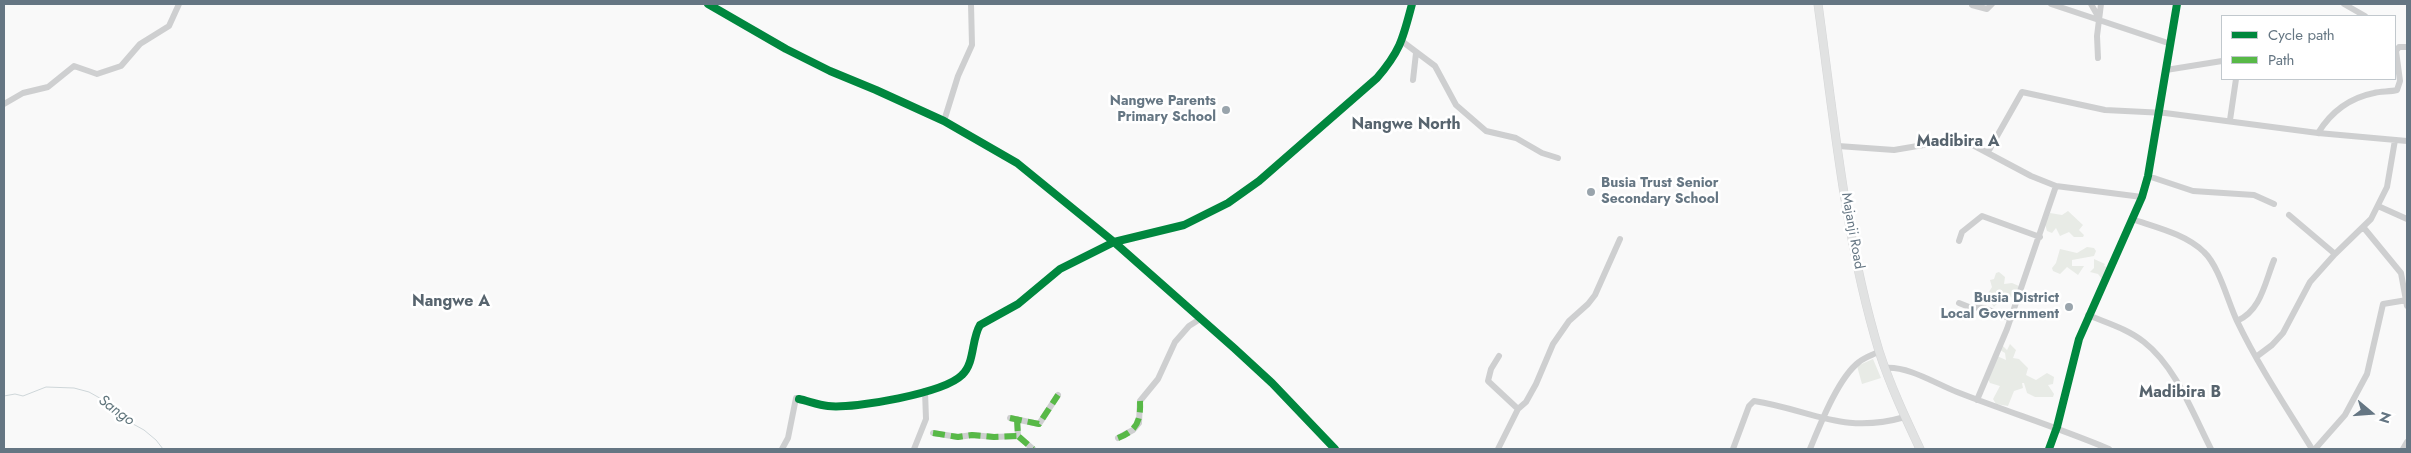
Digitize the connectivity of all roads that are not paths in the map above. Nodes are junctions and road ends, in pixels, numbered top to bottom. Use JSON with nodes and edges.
{"nodes":[{"id":1,"x":179,"y":4,"type":"edge"},
{"id":2,"x":708,"y":4,"type":"edge"},
{"id":3,"x":971,"y":4,"type":"edge"},
{"id":4,"x":1412,"y":4,"type":"edge"},
{"id":5,"x":1818,"y":4,"type":"edge"},
{"id":6,"x":1992,"y":4,"type":"edge"},
{"id":7,"x":2051,"y":4,"type":"edge"},
{"id":8,"x":2091,"y":4,"type":"edge"},
{"id":9,"x":2101,"y":4,"type":"edge"},
{"id":10,"x":2177,"y":4,"type":"edge"},
{"id":11,"x":2344,"y":4,"type":"edge"},
{"id":12,"x":1972,"y":5,"type":"dead end"},
{"id":13,"x":2363,"y":15,"type":"edge"},
{"id":14,"x":2099,"y":18,"type":"junction"},
{"id":15,"x":1403,"y":42,"type":"junction"},
{"id":16,"x":2171,"y":44,"type":"junction"},
{"id":17,"x":2407,"y":47,"type":"edge"},
{"id":18,"x":2396,"y":51,"type":"edge"},
{"id":19,"x":1416,"y":53,"type":"junction"},
{"id":20,"x":2098,"y":58,"type":"dead end"},
{"id":21,"x":2221,"y":61,"type":"edge"},
{"id":22,"x":2166,"y":70,"type":"junction"},
{"id":23,"x":1413,"y":80,"type":"dead end"},
{"id":24,"x":2236,"y":80,"type":"edge"},
{"id":25,"x":4,"y":104,"type":"edge"},
{"id":26,"x":2160,"y":114,"type":"junction"},
{"id":27,"x":2230,"y":120,"type":"junction"},
{"id":28,"x":944,"y":121,"type":"junction"},
{"id":29,"x":2318,"y":133,"type":"junction"},
{"id":30,"x":2395,"y":140,"type":"junction"},
{"id":31,"x":2407,"y":142,"type":"edge"},
{"id":32,"x":1838,"y":146,"type":"junction"},
{"id":33,"x":1988,"y":152,"type":"junction"},
{"id":34,"x":1558,"y":158,"type":"dead end"},
{"id":35,"x":2148,"y":176,"type":"junction"},
{"id":36,"x":2056,"y":186,"type":"junction"},
{"id":37,"x":2142,"y":197,"type":"junction"},
{"id":38,"x":2274,"y":204,"type":"dead end"},
{"id":39,"x":2378,"y":206,"type":"junction"},
{"id":40,"x":2289,"y":215,"type":"dead end"},
{"id":41,"x":2132,"y":218,"type":"junction"},
{"id":42,"x":2407,"y":218,"type":"edge"},
{"id":43,"x":2364,"y":228,"type":"junction"},
{"id":44,"x":2040,"y":237,"type":"junction"},
{"id":45,"x":1620,"y":239,"type":"dead end"},
{"id":46,"x":1959,"y":241,"type":"dead end"},
{"id":47,"x":1114,"y":242,"type":"junction"},
{"id":48,"x":2335,"y":254,"type":"junction"},
{"id":49,"x":2274,"y":260,"type":"dead end"},
{"id":50,"x":1959,"y":303,"type":"dead end"},
{"id":51,"x":2407,"y":303,"type":"edge"},
{"id":52,"x":2088,"y":315,"type":"junction"},
{"id":53,"x":1200,"y":319,"type":"junction"},
{"id":54,"x":2010,"y":319,"type":"junction"},
{"id":55,"x":2237,"y":321,"type":"junction"},
{"id":56,"x":1880,"y":352,"type":"junction"},
{"id":57,"x":1500,"y":356,"type":"dead end"},
{"id":58,"x":2256,"y":357,"type":"junction"},
{"id":59,"x":1885,"y":368,"type":"junction"},
{"id":60,"x":925,"y":391,"type":"junction"},
{"id":61,"x":1058,"y":396,"type":"dead end"},
{"id":62,"x":1977,"y":400,"type":"junction"},
{"id":63,"x":1518,"y":408,"type":"junction"},
{"id":64,"x":1905,"y":417,"type":"junction"},
{"id":65,"x":1822,"y":419,"type":"junction"},
{"id":66,"x":2057,"y":428,"type":"junction"},
{"id":67,"x":933,"y":433,"type":"dead end"},
{"id":68,"x":1018,"y":436,"type":"junction"},
{"id":69,"x":1118,"y":438,"type":"dead end"},
{"id":70,"x":2407,"y":442,"type":"edge"},
{"id":71,"x":782,"y":449,"type":"edge"},
{"id":72,"x":914,"y":449,"type":"edge"},
{"id":73,"x":1033,"y":449,"type":"edge"},
{"id":74,"x":1335,"y":449,"type":"edge"},
{"id":75,"x":1498,"y":449,"type":"edge"},
{"id":76,"x":1733,"y":449,"type":"edge"},
{"id":77,"x":1810,"y":449,"type":"edge"},
{"id":78,"x":1920,"y":449,"type":"edge"},
{"id":79,"x":2049,"y":449,"type":"edge"},
{"id":80,"x":2109,"y":449,"type":"edge"},
{"id":81,"x":2211,"y":449,"type":"edge"},
{"id":82,"x":2312,"y":449,"type":"edge"},
{"id":83,"x":2315,"y":449,"type":"edge"},
{"id":84,"x":2403,"y":449,"type":"edge"}],
"edges":[{"from":1,"to":25,"type":"street"},
{"from":2,"to":28,"type":"street"},
{"from":3,"to":28,"type":"street"},
{"from":4,"to":15,"type":"street"},
{"from":5,"to":32,"type":"main road","name":"Majanji Road"},
{"from":6,"to":12,"type":"street"},
{"from":7,"to":14,"type":"street"},
{"from":8,"to":14,"type":"street"},
{"from":9,"to":14,"type":"street"},
{"from":10,"to":16,"type":"street"},
{"from":11,"to":13,"type":"street"},
{"from":14,"to":16,"type":"street"},
{"from":14,"to":20,"type":"street"},
{"from":15,"to":19,"type":"street"},
{"from":15,"to":47,"type":"street"},
{"from":16,"to":22,"type":"street"},
{"from":17,"to":18,"type":"street"},
{"from":18,"to":29,"type":"street"},
{"from":19,"to":23,"type":"street"},
{"from":19,"to":34,"type":"street"},
{"from":21,"to":22,"type":"street"},
{"from":22,"to":26,"type":"street"},
{"from":24,"to":27,"type":"street"},
{"from":26,"to":27,"type":"street"},
{"from":26,"to":33,"type":"street"},
{"from":26,"to":35,"type":"street"},
{"from":27,"to":29,"type":"street"},
{"from":28,"to":47,"type":"street"},
{"from":29,"to":30,"type":"street"},
{"from":30,"to":31,"type":"street"},
{"from":30,"to":39,"type":"street"},
{"from":32,"to":33,"type":"street"},
{"from":32,"to":56,"type":"main road","name":"Majanji Road"},
{"from":33,"to":36,"type":"street"},
{"from":35,"to":37,"type":"street"},
{"from":35,"to":38,"type":"street"},
{"from":36,"to":37,"type":"street"},
{"from":36,"to":44,"type":"street"},
{"from":37,"to":41,"type":"street"},
{"from":39,"to":42,"type":"street"},
{"from":39,"to":43,"type":"street"},
{"from":40,"to":48,"type":"street"},
{"from":41,"to":52,"type":"street"},
{"from":41,"to":55,"type":"street"},
{"from":43,"to":48,"type":"street"},
{"from":43,"to":51,"type":"street"},
{"from":44,"to":46,"type":"street"},
{"from":44,"to":54,"type":"street"},
{"from":45,"to":63,"type":"street"},
{"from":47,"to":53,"type":"street"},
{"from":47,"to":60,"type":"street"},
{"from":48,"to":58,"type":"street"},
{"from":49,"to":55,"type":"street"},
{"from":50,"to":54,"type":"street"},
{"from":51,"to":83,"type":"street"},
{"from":52,"to":66,"type":"street"},
{"from":52,"to":81,"type":"street"},
{"from":53,"to":69,"type":"street"},
{"from":53,"to":74,"type":"street"},
{"from":54,"to":62,"type":"street"},
{"from":55,"to":58,"type":"street"},
{"from":56,"to":59,"type":"main road","name":"Majanji Road"},
{"from":56,"to":65,"type":"street"},
{"from":57,"to":63,"type":"street"},
{"from":58,"to":82,"type":"street"},
{"from":59,"to":62,"type":"street"},
{"from":59,"to":64,"type":"main road","name":"Majanji Road"},
{"from":60,"to":71,"type":"street"},
{"from":60,"to":72,"type":"street"},
{"from":61,"to":68,"type":"street"},
{"from":62,"to":66,"type":"street"},
{"from":63,"to":75,"type":"street"},
{"from":64,"to":65,"type":"street"},
{"from":64,"to":78,"type":"main road","name":"Majanji Road"},
{"from":65,"to":76,"type":"street"},
{"from":65,"to":77,"type":"street"},
{"from":66,"to":79,"type":"street"},
{"from":66,"to":80,"type":"street"},
{"from":67,"to":68,"type":"street"},
{"from":68,"to":73,"type":"street"},
{"from":70,"to":84,"type":"street"}]}
